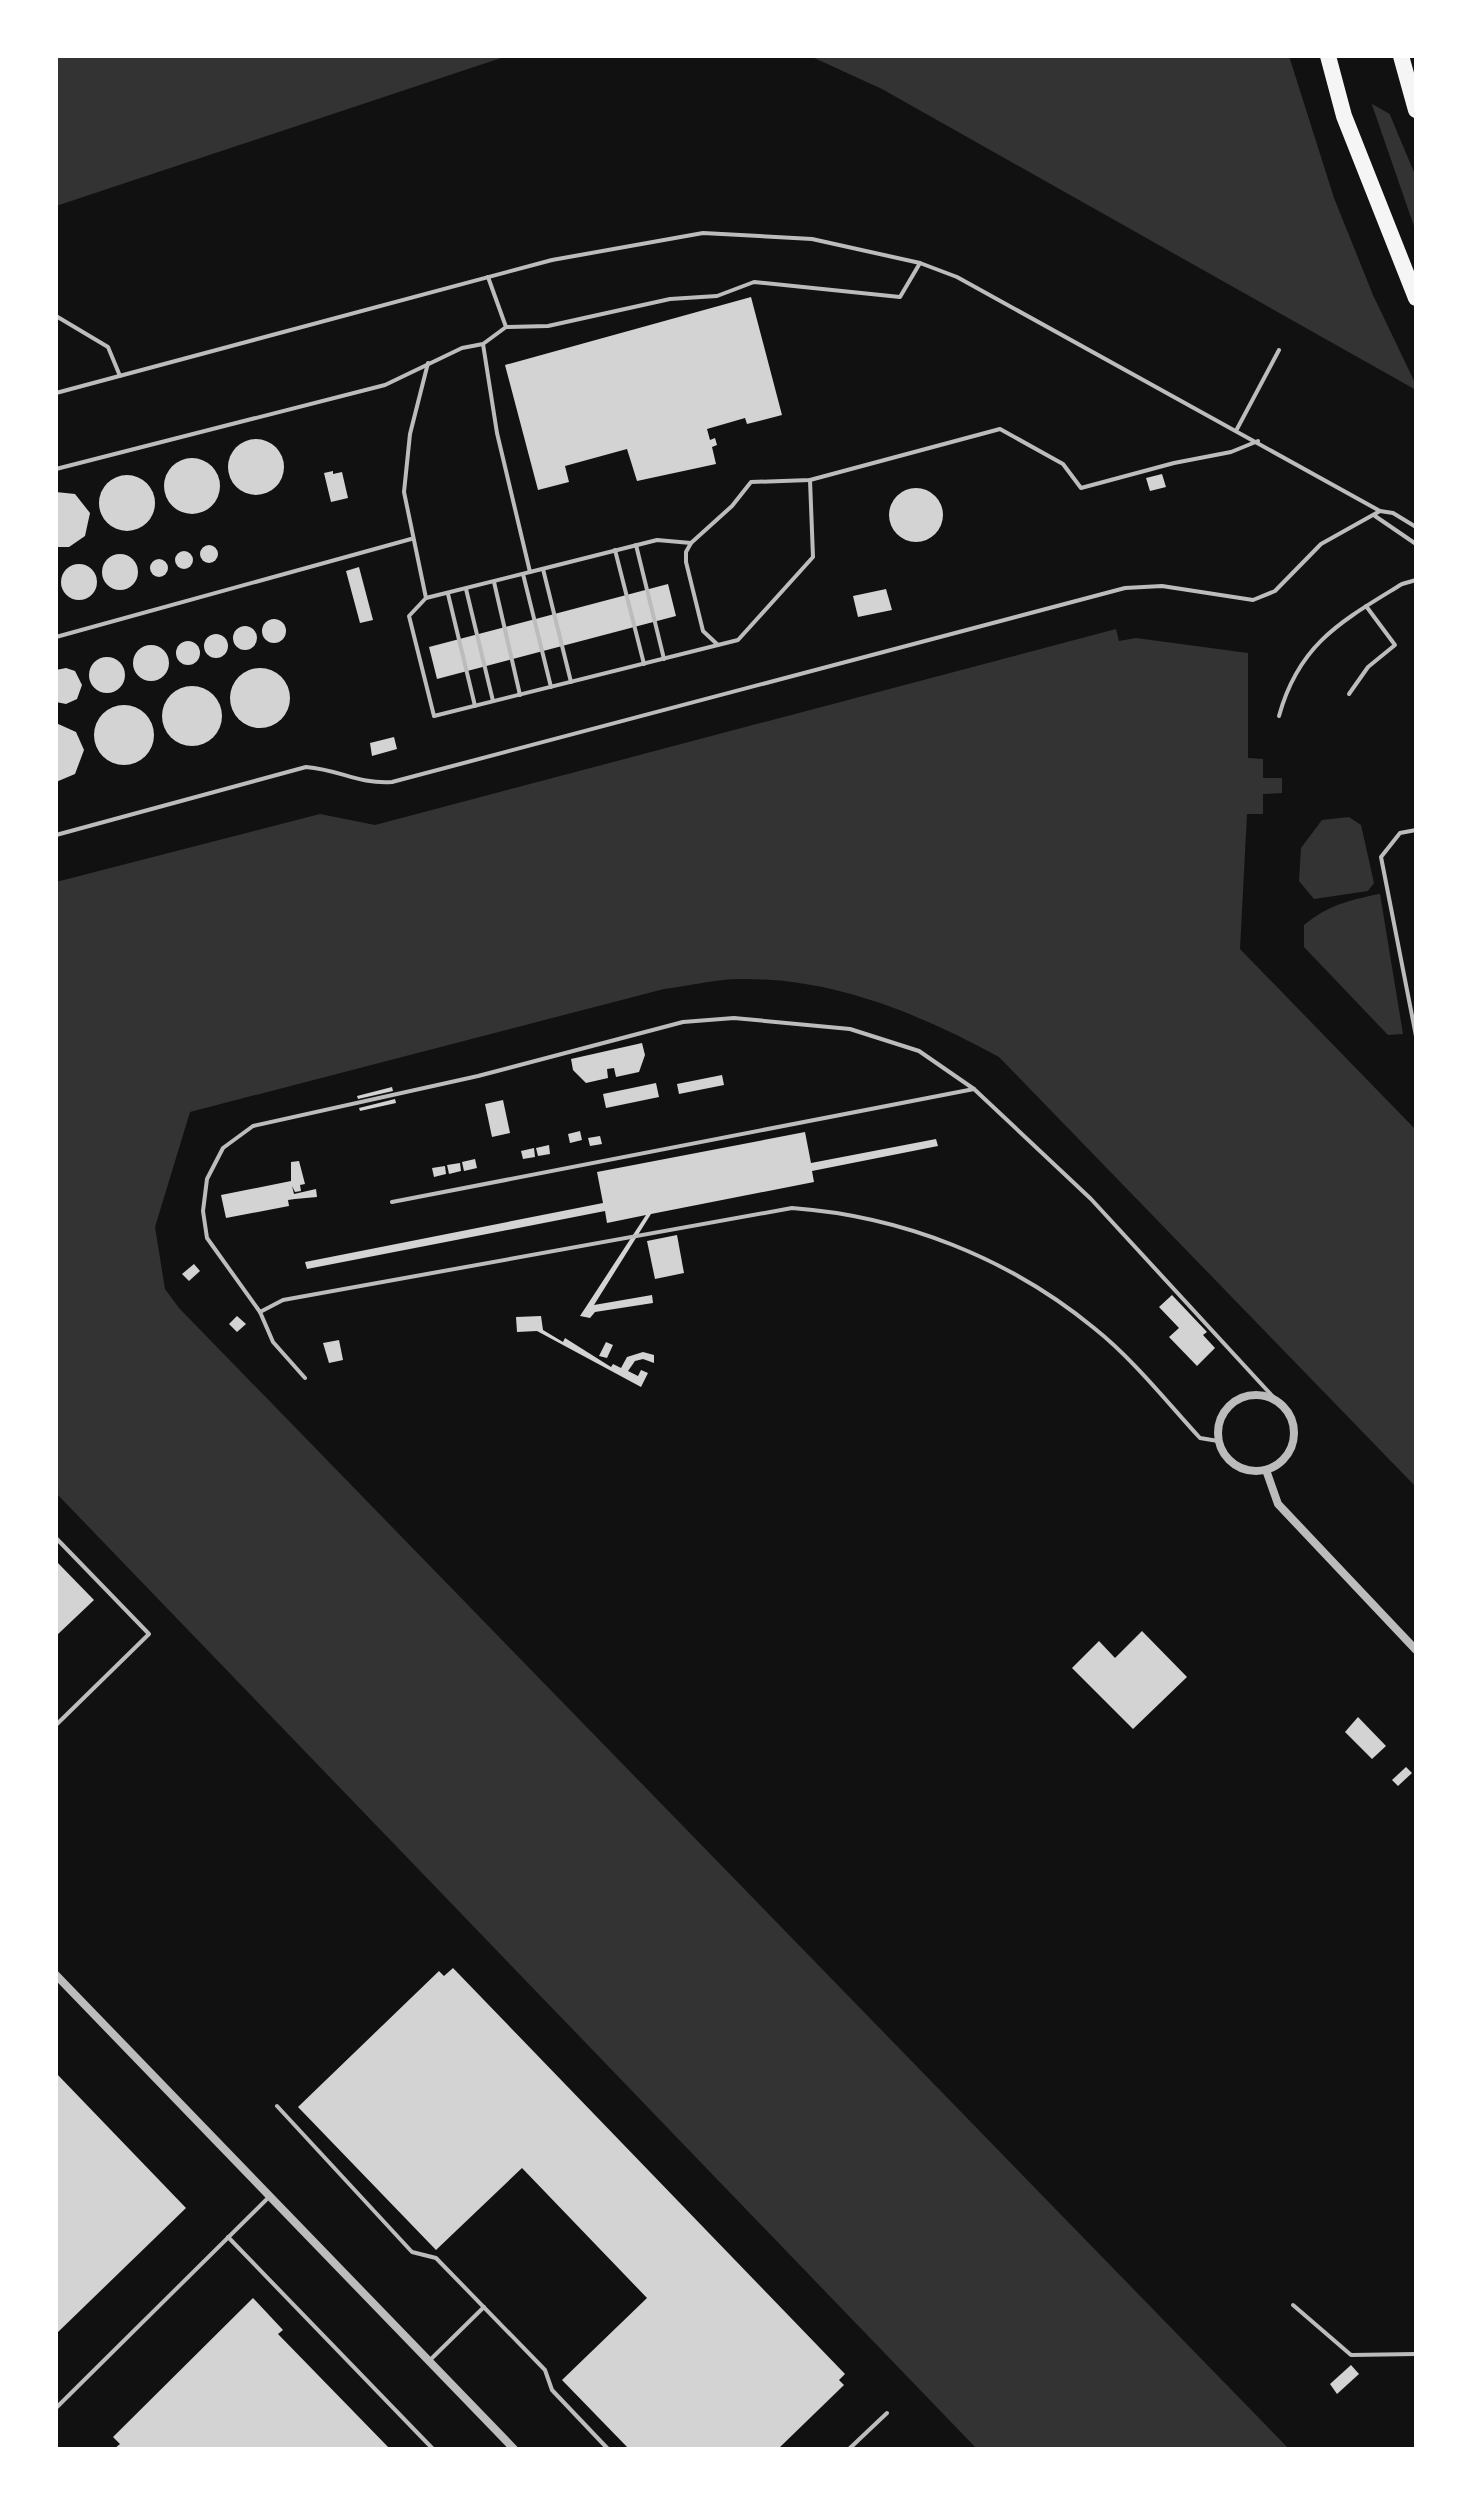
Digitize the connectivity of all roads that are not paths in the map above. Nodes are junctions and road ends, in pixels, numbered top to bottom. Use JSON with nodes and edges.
{"nodes":[{"id":1,"x":1328,"y":56,"type":"edge"},
{"id":2,"x":1401,"y":56,"type":"edge"},
{"id":3,"x":1416,"y":110,"type":"edge"},
{"id":4,"x":920,"y":263,"type":"junction"},
{"id":5,"x":488,"y":277,"type":"junction"},
{"id":6,"x":1416,"y":298,"type":"edge"},
{"id":7,"x":56,"y":316,"type":"edge"},
{"id":8,"x":506,"y":327,"type":"junction"},
{"id":9,"x":483,"y":344,"type":"junction"},
{"id":10,"x":1279,"y":350,"type":"dead end"},
{"id":11,"x":428,"y":363,"type":"junction"},
{"id":12,"x":120,"y":376,"type":"junction"},
{"id":13,"x":56,"y":393,"type":"edge"},
{"id":14,"x":1236,"y":429,"type":"junction"},
{"id":15,"x":1258,"y":441,"type":"junction"},
{"id":16,"x":56,"y":469,"type":"edge"},
{"id":17,"x":810,"y":480,"type":"junction"},
{"id":18,"x":1380,"y":511,"type":"junction"},
{"id":19,"x":1375,"y":516,"type":"junction"},
{"id":20,"x":1416,"y":527,"type":"edge"},
{"id":21,"x":411,"y":539,"type":"junction"},
{"id":22,"x":691,"y":543,"type":"junction"},
{"id":23,"x":1416,"y":544,"type":"edge"},
{"id":24,"x":636,"y":545,"type":"junction"},
{"id":25,"x":615,"y":550,"type":"junction"},
{"id":26,"x":543,"y":569,"type":"junction"},
{"id":27,"x":530,"y":572,"type":"junction"},
{"id":28,"x":523,"y":574,"type":"junction"},
{"id":29,"x":1416,"y":580,"type":"edge"},
{"id":30,"x":494,"y":582,"type":"junction"},
{"id":31,"x":466,"y":589,"type":"junction"},
{"id":32,"x":448,"y":594,"type":"junction"},
{"id":33,"x":426,"y":598,"type":"junction"},
{"id":34,"x":1366,"y":606,"type":"junction"},
{"id":35,"x":56,"y":637,"type":"edge"},
{"id":36,"x":718,"y":645,"type":"junction"},
{"id":37,"x":664,"y":659,"type":"junction"},
{"id":38,"x":644,"y":664,"type":"junction"},
{"id":39,"x":571,"y":682,"type":"junction"},
{"id":40,"x":551,"y":687,"type":"junction"},
{"id":41,"x":1349,"y":694,"type":"dead end"},
{"id":42,"x":520,"y":695,"type":"junction"},
{"id":43,"x":493,"y":701,"type":"junction"},
{"id":44,"x":475,"y":706,"type":"junction"},
{"id":45,"x":1279,"y":716,"type":"dead end"},
{"id":46,"x":1416,"y":830,"type":"edge"},
{"id":47,"x":56,"y":835,"type":"edge"},
{"id":48,"x":1416,"y":1036,"type":"edge"},
{"id":49,"x":974,"y":1089,"type":"junction"},
{"id":50,"x":392,"y":1202,"type":"dead end"},
{"id":51,"x":260,"y":1312,"type":"junction"},
{"id":52,"x":305,"y":1378,"type":"dead end"},
{"id":53,"x":1276,"y":1400,"type":"junction"},
{"id":54,"x":1218,"y":1441,"type":"junction"},
{"id":55,"x":1266,"y":1470,"type":"junction"},
{"id":56,"x":56,"y":1538,"type":"edge"},
{"id":57,"x":1416,"y":1650,"type":"edge"},
{"id":58,"x":56,"y":1725,"type":"edge"},
{"id":59,"x":56,"y":1975,"type":"edge"},
{"id":60,"x":277,"y":2106,"type":"dead end"},
{"id":61,"x":270,"y":2196,"type":"junction"},
{"id":62,"x":228,"y":2237,"type":"junction"},
{"id":63,"x":1293,"y":2305,"type":"dead end"},
{"id":64,"x":484,"y":2307,"type":"junction"},
{"id":65,"x":1416,"y":2354,"type":"edge"},
{"id":66,"x":427,"y":2362,"type":"junction"},
{"id":67,"x":56,"y":2408,"type":"edge"},
{"id":68,"x":887,"y":2413,"type":"dead end"},
{"id":69,"x":433,"y":2449,"type":"edge"},
{"id":70,"x":514,"y":2449,"type":"edge"},
{"id":71,"x":608,"y":2449,"type":"edge"},
{"id":72,"x":849,"y":2449,"type":"edge"}],
"edges":[{"from":1,"to":6,"type":"highway"},
{"from":2,"to":3,"type":"highway"},
{"from":4,"to":5,"type":"lane"},
{"from":4,"to":8,"type":"lane"},
{"from":4,"to":14,"type":"lane"},
{"from":5,"to":8,"type":"lane"},
{"from":5,"to":12,"type":"lane"},
{"from":7,"to":12,"type":"lane"},
{"from":8,"to":9,"type":"lane"},
{"from":9,"to":11,"type":"lane"},
{"from":9,"to":27,"type":"lane"},
{"from":10,"to":14,"type":"lane"},
{"from":11,"to":16,"type":"lane"},
{"from":11,"to":21,"type":"lane"},
{"from":12,"to":13,"type":"lane"},
{"from":14,"to":15,"type":"lane"},
{"from":15,"to":17,"type":"lane"},
{"from":15,"to":18,"type":"lane"},
{"from":17,"to":22,"type":"lane"},
{"from":17,"to":36,"type":"lane"},
{"from":18,"to":19,"type":"lane"},
{"from":18,"to":20,"type":"lane"},
{"from":19,"to":23,"type":"lane"},
{"from":19,"to":47,"type":"lane"},
{"from":21,"to":33,"type":"lane"},
{"from":21,"to":35,"type":"lane"},
{"from":22,"to":24,"type":"lane"},
{"from":22,"to":36,"type":"lane"},
{"from":24,"to":25,"type":"lane"},
{"from":24,"to":37,"type":"lane"},
{"from":25,"to":26,"type":"lane"},
{"from":25,"to":38,"type":"lane"},
{"from":26,"to":27,"type":"lane"},
{"from":26,"to":39,"type":"lane"},
{"from":27,"to":28,"type":"lane"},
{"from":28,"to":30,"type":"lane"},
{"from":28,"to":40,"type":"lane"},
{"from":29,"to":34,"type":"lane"},
{"from":30,"to":31,"type":"lane"},
{"from":30,"to":42,"type":"lane"},
{"from":31,"to":32,"type":"lane"},
{"from":31,"to":43,"type":"lane"},
{"from":32,"to":33,"type":"lane"},
{"from":32,"to":44,"type":"lane"},
{"from":33,"to":44,"type":"lane"},
{"from":34,"to":41,"type":"lane"},
{"from":34,"to":45,"type":"lane"},
{"from":36,"to":37,"type":"lane"},
{"from":37,"to":38,"type":"lane"},
{"from":38,"to":39,"type":"lane"},
{"from":39,"to":40,"type":"lane"},
{"from":40,"to":42,"type":"lane"},
{"from":42,"to":43,"type":"lane"},
{"from":43,"to":44,"type":"lane"},
{"from":46,"to":48,"type":"lane"},
{"from":49,"to":50,"type":"lane"},
{"from":49,"to":51,"type":"lane"},
{"from":49,"to":53,"type":"lane"},
{"from":51,"to":52,"type":"lane"},
{"from":51,"to":54,"type":"lane"},
{"from":53,"to":54,"type":"street"},
{"from":53,"to":55,"type":"street"},
{"from":54,"to":55,"type":"street"},
{"from":55,"to":57,"type":"street"},
{"from":56,"to":58,"type":"lane"},
{"from":59,"to":61,"type":"street"},
{"from":60,"to":64,"type":"lane"},
{"from":61,"to":62,"type":"lane"},
{"from":61,"to":66,"type":"street"},
{"from":62,"to":67,"type":"lane"},
{"from":62,"to":69,"type":"lane"},
{"from":63,"to":65,"type":"lane"},
{"from":64,"to":66,"type":"lane"},
{"from":64,"to":71,"type":"lane"},
{"from":66,"to":70,"type":"street"},
{"from":68,"to":72,"type":"lane"}]}
